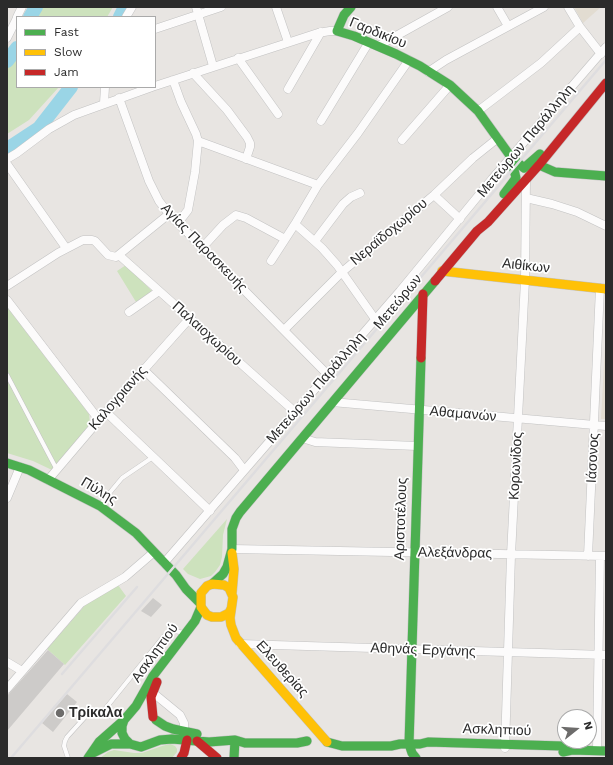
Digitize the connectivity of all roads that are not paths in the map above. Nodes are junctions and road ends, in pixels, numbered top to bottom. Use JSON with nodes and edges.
{"nodes":[{"id":1,"x":22,"y":7,"type":"edge"},
{"id":2,"x":132,"y":7,"type":"edge"},
{"id":3,"x":221,"y":7,"type":"edge"},
{"id":4,"x":276,"y":7,"type":"edge"},
{"id":5,"x":351,"y":7,"type":"edge"},
{"id":6,"x":448,"y":7,"type":"edge"},
{"id":7,"x":497,"y":7,"type":"edge"},
{"id":8,"x":544,"y":7,"type":"edge"},
{"id":9,"x":568,"y":7,"type":"edge"},
{"id":10,"x":197,"y":11,"type":"edge"},
{"id":11,"x":18,"y":16,"type":"edge"},
{"id":12,"x":127,"y":16,"type":"edge"},
{"id":13,"x":16,"y":19,"type":"edge"},
{"id":14,"x":508,"y":26,"type":"junction"},
{"id":15,"x":580,"y":27,"type":"junction"},
{"id":16,"x":156,"y":29,"type":"edge"},
{"id":17,"x":337,"y":31,"type":"junction"},
{"id":18,"x":321,"y":32,"type":"junction"},
{"id":19,"x":7,"y":38,"type":"edge"},
{"id":20,"x":288,"y":42,"type":"junction"},
{"id":21,"x":369,"y":42,"type":"junction"},
{"id":22,"x":378,"y":46,"type":"junction"},
{"id":23,"x":603,"y":50,"type":"edge"},
{"id":24,"x":238,"y":58,"type":"junction"},
{"id":25,"x":409,"y":60,"type":"junction"},
{"id":26,"x":213,"y":66,"type":"junction"},
{"id":27,"x":428,"y":72,"type":"junction"},
{"id":28,"x":193,"y":73,"type":"junction"},
{"id":29,"x":172,"y":80,"type":"junction"},
{"id":30,"x":606,"y":83,"type":"edge"},
{"id":31,"x":450,"y":85,"type":"junction"},
{"id":32,"x":156,"y":86,"type":"edge"},
{"id":33,"x":106,"y":88,"type":"edge"},
{"id":34,"x":149,"y":88,"type":"edge"},
{"id":35,"x":288,"y":89,"type":"dead end"},
{"id":36,"x":119,"y":98,"type":"junction"},
{"id":37,"x":104,"y":103,"type":"junction"},
{"id":38,"x":478,"y":111,"type":"junction"},
{"id":39,"x":278,"y":114,"type":"dead end"},
{"id":40,"x":576,"y":119,"type":"junction"},
{"id":41,"x":321,"y":121,"type":"dead end"},
{"id":42,"x":498,"y":138,"type":"junction"},
{"id":43,"x":198,"y":140,"type":"junction"},
{"id":44,"x":402,"y":140,"type":"dead end"},
{"id":45,"x":511,"y":157,"type":"junction"},
{"id":46,"x":7,"y":159,"type":"edge"},
{"id":47,"x":246,"y":159,"type":"junction"},
{"id":48,"x":7,"y":164,"type":"edge"},
{"id":49,"x":540,"y":165,"type":"junction"},
{"id":50,"x":606,"y":176,"type":"edge"},
{"id":51,"x":526,"y":180,"type":"junction"},
{"id":52,"x":318,"y":185,"type":"junction"},
{"id":53,"x":360,"y":193,"type":"dead end"},
{"id":54,"x":434,"y":195,"type":"junction"},
{"id":55,"x":526,"y":198,"type":"junction"},
{"id":56,"x":169,"y":214,"type":"junction"},
{"id":57,"x":460,"y":219,"type":"junction"},
{"id":58,"x":178,"y":223,"type":"junction"},
{"id":59,"x":295,"y":224,"type":"junction"},
{"id":60,"x":606,"y":226,"type":"edge"},
{"id":61,"x":477,"y":231,"type":"junction"},
{"id":62,"x":285,"y":239,"type":"junction"},
{"id":63,"x":315,"y":241,"type":"junction"},
{"id":64,"x":66,"y":248,"type":"junction"},
{"id":65,"x":202,"y":248,"type":"junction"},
{"id":66,"x":120,"y":256,"type":"junction"},
{"id":67,"x":270,"y":261,"type":"dead end"},
{"id":68,"x":442,"y":271,"type":"junction"},
{"id":69,"x":342,"y":272,"type":"junction"},
{"id":70,"x":525,"y":280,"type":"junction"},
{"id":71,"x":7,"y":286,"type":"edge"},
{"id":72,"x":603,"y":288,"type":"edge"},
{"id":73,"x":159,"y":291,"type":"junction"},
{"id":74,"x":423,"y":294,"type":"junction"},
{"id":75,"x":7,"y":300,"type":"edge"},
{"id":76,"x":129,"y":312,"type":"dead end"},
{"id":77,"x":190,"y":318,"type":"junction"},
{"id":78,"x":375,"y":319,"type":"junction"},
{"id":79,"x":284,"y":330,"type":"junction"},
{"id":80,"x":144,"y":369,"type":"junction"},
{"id":81,"x":327,"y":374,"type":"junction"},
{"id":82,"x":7,"y":375,"type":"edge"},
{"id":83,"x":332,"y":402,"type":"junction"},
{"id":84,"x":418,"y":410,"type":"junction"},
{"id":85,"x":294,"y":411,"type":"junction"},
{"id":86,"x":106,"y":412,"type":"junction"},
{"id":87,"x":518,"y":419,"type":"junction"},
{"id":88,"x":99,"y":420,"type":"junction"},
{"id":89,"x":594,"y":425,"type":"junction"},
{"id":90,"x":606,"y":426,"type":"edge"},
{"id":91,"x":302,"y":438,"type":"junction"},
{"id":92,"x":417,"y":446,"type":"junction"},
{"id":93,"x":153,"y":456,"type":"junction"},
{"id":94,"x":7,"y":463,"type":"edge"},
{"id":95,"x":20,"y":467,"type":"junction"},
{"id":96,"x":57,"y":470,"type":"junction"},
{"id":97,"x":244,"y":470,"type":"junction"},
{"id":98,"x":48,"y":480,"type":"junction"},
{"id":99,"x":7,"y":498,"type":"edge"},
{"id":100,"x":100,"y":506,"type":"junction"},
{"id":101,"x":210,"y":511,"type":"junction"},
{"id":102,"x":232,"y":549,"type":"junction"},
{"id":103,"x":154,"y":552,"type":"junction"},
{"id":104,"x":414,"y":553,"type":"junction"},
{"id":105,"x":511,"y":555,"type":"junction"},
{"id":106,"x":588,"y":556,"type":"junction"},
{"id":107,"x":603,"y":556,"type":"edge"},
{"id":108,"x":164,"y":563,"type":"junction"},
{"id":109,"x":176,"y":575,"type":"junction"},
{"id":110,"x":210,"y":585,"type":"junction"},
{"id":111,"x":232,"y":593,"type":"junction"},
{"id":112,"x":200,"y":605,"type":"junction"},
{"id":113,"x":231,"y":609,"type":"junction"},
{"id":114,"x":217,"y":618,"type":"junction"},
{"id":115,"x":185,"y":634,"type":"junction"},
{"id":116,"x":240,"y":644,"type":"junction"},
{"id":117,"x":411,"y":650,"type":"junction"},
{"id":118,"x":508,"y":652,"type":"junction"},
{"id":119,"x":603,"y":655,"type":"edge"},
{"id":120,"x":7,"y":662,"type":"edge"},
{"id":121,"x":22,"y":671,"type":"junction"},
{"id":122,"x":9,"y":683,"type":"edge"},
{"id":123,"x":152,"y":692,"type":"junction"},
{"id":124,"x":101,"y":714,"type":"junction"},
{"id":125,"x":127,"y":716,"type":"junction"},
{"id":126,"x":154,"y":718,"type":"junction"},
{"id":127,"x":185,"y":736,"type":"junction"},
{"id":128,"x":222,"y":740,"type":"junction"},
{"id":129,"x":235,"y":740,"type":"junction"},
{"id":130,"x":197,"y":741,"type":"junction"},
{"id":131,"x":152,"y":742,"type":"junction"},
{"id":132,"x":327,"y":742,"type":"junction"},
{"id":133,"x":130,"y":744,"type":"junction"},
{"id":134,"x":410,"y":746,"type":"junction"},
{"id":135,"x":505,"y":748,"type":"junction"},
{"id":136,"x":601,"y":751,"type":"edge"},
{"id":137,"x":574,"y":752,"type":"edge"},
{"id":138,"x":88,"y":757,"type":"edge"},
{"id":139,"x":68,"y":758,"type":"edge"},
{"id":140,"x":181,"y":758,"type":"edge"},
{"id":141,"x":217,"y":758,"type":"edge"},
{"id":142,"x":234,"y":758,"type":"edge"},
{"id":143,"x":404,"y":758,"type":"edge"},
{"id":144,"x":416,"y":758,"type":"edge"}],
"edges":[{"from":1,"to":11,"type":"street"},
{"from":2,"to":12,"type":"street"},
{"from":3,"to":10,"type":"street"},
{"from":4,"to":20,"type":"street"},
{"from":5,"to":17,"type":"main road"},
{"from":6,"to":22,"type":"street"},
{"from":7,"to":14,"type":"street"},
{"from":8,"to":14,"type":"street"},
{"from":9,"to":15,"type":"street"},
{"from":10,"to":16,"type":"street"},
{"from":10,"to":26,"type":"street"},
{"from":13,"to":19,"type":"street"},
{"from":14,"to":27,"type":"street"},
{"from":15,"to":23,"type":"street"},
{"from":15,"to":38,"type":"street"},
{"from":17,"to":18,"type":"street","name":"Γαρδικίου"},
{"from":17,"to":21,"type":"main road","name":"Γαρδικίου"},
{"from":18,"to":20,"type":"street","name":"Γαρδικίου"},
{"from":18,"to":35,"type":"street"},
{"from":20,"to":24,"type":"street","name":"Γαρδικίου"},
{"from":21,"to":22,"type":"main road","name":"Γαρδικίου"},
{"from":21,"to":41,"type":"street"},
{"from":22,"to":25,"type":"main road","name":"Γαρδικίου"},
{"from":23,"to":45,"type":"street","name":"Μετεώρων Παράλληλη"},
{"from":24,"to":26,"type":"street","name":"Γαρδικίου"},
{"from":24,"to":39,"type":"street"},
{"from":25,"to":27,"type":"main road","name":"Γαρδικίου"},
{"from":25,"to":52,"type":"street"},
{"from":26,"to":28,"type":"street","name":"Γαρδικίου"},
{"from":27,"to":31,"type":"main road","name":"Γαρδικίου"},
{"from":28,"to":29,"type":"street","name":"Γαρδικίου"},
{"from":28,"to":47,"type":"street"},
{"from":29,"to":32,"type":"street","name":"Γαρδικίου"},
{"from":29,"to":43,"type":"street"},
{"from":30,"to":40,"type":"main road","name":"Μετεώρων"},
{"from":31,"to":38,"type":"main road","name":"Γαρδικίου"},
{"from":31,"to":44,"type":"street"},
{"from":33,"to":37,"type":"street"},
{"from":34,"to":36,"type":"street"},
{"from":36,"to":37,"type":"street"},
{"from":36,"to":56,"type":"street","name":"Αγίας Παρασκευής"},
{"from":37,"to":46,"type":"street"},
{"from":38,"to":42,"type":"main road","name":"Γαρδικίου"},
{"from":40,"to":45,"type":"main road"},
{"from":40,"to":49,"type":"main road","name":"Μετεώρων"},
{"from":42,"to":45,"type":"main road","name":"Γαρδικίου"},
{"from":42,"to":54,"type":"street","name":"Νεραϊδοχωρίου"},
{"from":43,"to":47,"type":"street"},
{"from":43,"to":58,"type":"street"},
{"from":45,"to":57,"type":"street","name":"Μετεώρων Παράλληλη"},
{"from":45,"to":61,"type":"main road"},
{"from":47,"to":52,"type":"street"},
{"from":48,"to":64,"type":"street"},
{"from":49,"to":50,"type":"main road"},
{"from":49,"to":51,"type":"main road","name":"Μετεώρων"},
{"from":51,"to":55,"type":"street","name":"Κορωνίδος"},
{"from":51,"to":61,"type":"main road","name":"Μετεώρων"},
{"from":52,"to":59,"type":"street"},
{"from":53,"to":63,"type":"street"},
{"from":54,"to":57,"type":"street"},
{"from":54,"to":69,"type":"street","name":"Νεραϊδοχωρίου"},
{"from":55,"to":60,"type":"street"},
{"from":55,"to":70,"type":"street","name":"Κορωνίδος"},
{"from":56,"to":58,"type":"street","name":"Αγίας Παρασκευής"},
{"from":56,"to":66,"type":"street"},
{"from":57,"to":78,"type":"street","name":"Μετεώρων Παράλληλη"},
{"from":58,"to":65,"type":"street","name":"Αγίας Παρασκευής"},
{"from":59,"to":62,"type":"street"},
{"from":59,"to":63,"type":"street"},
{"from":61,"to":68,"type":"main road","name":"Μετεώρων"},
{"from":62,"to":65,"type":"street"},
{"from":62,"to":67,"type":"street"},
{"from":63,"to":69,"type":"street"},
{"from":64,"to":66,"type":"street","name":"Παλαιοχωρίου"},
{"from":64,"to":71,"type":"street"},
{"from":65,"to":79,"type":"street","name":"Αγίας Παρασκευής"},
{"from":66,"to":73,"type":"street","name":"Παλαιοχωρίου"},
{"from":68,"to":70,"type":"main road","name":"Αιθίκων"},
{"from":68,"to":74,"type":"main road","name":"Μετεώρων"},
{"from":69,"to":78,"type":"street"},
{"from":69,"to":79,"type":"street","name":"Νεραϊδοχωρίου"},
{"from":70,"to":72,"type":"main road","name":"Αιθίκων"},
{"from":70,"to":87,"type":"street","name":"Κορωνίδος"},
{"from":72,"to":89,"type":"street","name":"Ιάσονος"},
{"from":73,"to":76,"type":"street"},
{"from":73,"to":77,"type":"street","name":"Παλαιοχωρίου"},
{"from":74,"to":83,"type":"main road","name":"Μετεώρων"},
{"from":74,"to":84,"type":"main road","name":"Αριστοτέλους"},
{"from":75,"to":88,"type":"street"},
{"from":77,"to":80,"type":"street","name":"Καλογριανής"},
{"from":77,"to":85,"type":"street","name":"Παλαιοχωρίου"},
{"from":78,"to":81,"type":"street","name":"Μετεώρων Παράλληλη"},
{"from":79,"to":81,"type":"street","name":"Αγίας Παρασκευής"},
{"from":80,"to":86,"type":"street","name":"Καλογριανής"},
{"from":80,"to":97,"type":"street"},
{"from":81,"to":85,"type":"street","name":"Μετεώρων Παράλληλη"},
{"from":82,"to":96,"type":"lane"},
{"from":83,"to":84,"type":"street","name":"Αθαμανών"},
{"from":83,"to":91,"type":"main road","name":"Μετεώρων"},
{"from":84,"to":87,"type":"street","name":"Αθαμανών"},
{"from":84,"to":92,"type":"main road","name":"Αριστοτέλους"},
{"from":85,"to":97,"type":"street","name":"Μετεώρων Παράλληλη"},
{"from":86,"to":88,"type":"street","name":"Καλογριανής"},
{"from":86,"to":93,"type":"street"},
{"from":87,"to":89,"type":"street","name":"Αθαμανών"},
{"from":87,"to":105,"type":"street","name":"Κορωνίδος"},
{"from":88,"to":96,"type":"street","name":"Καλογριανής"},
{"from":89,"to":90,"type":"street","name":"Αθαμανών"},
{"from":89,"to":106,"type":"street","name":"Ιάσονος"},
{"from":91,"to":92,"type":"street"},
{"from":91,"to":102,"type":"main road","name":"Μετεώρων"},
{"from":92,"to":104,"type":"main road","name":"Αριστοτέλους"},
{"from":93,"to":100,"type":"lane"},
{"from":93,"to":101,"type":"street"},
{"from":94,"to":95,"type":"main road","name":"Πύλης"},
{"from":95,"to":98,"type":"main road","name":"Πύλης"},
{"from":95,"to":99,"type":"street"},
{"from":96,"to":98,"type":"street","name":"Καλογριανής"},
{"from":97,"to":101,"type":"street","name":"Μετεώρων Παράλληλη"},
{"from":98,"to":100,"type":"main road","name":"Πύλης"},
{"from":100,"to":103,"type":"main road","name":"Πύλης"},
{"from":101,"to":108,"type":"street","name":"Μετεώρων Παράλληλη"},
{"from":102,"to":104,"type":"street","name":"Αλεξάνδρας"},
{"from":102,"to":110,"type":"main road","name":"Μετεώρων"},
{"from":102,"to":111,"type":"main road","name":"Μετεώρων"},
{"from":103,"to":108,"type":"main road","name":"Πύλης"},
{"from":103,"to":121,"type":"street"},
{"from":104,"to":105,"type":"street","name":"Αλεξάνδρας"},
{"from":104,"to":117,"type":"main road","name":"Αριστοτέλους"},
{"from":105,"to":106,"type":"street","name":"Αλεξάνδρας"},
{"from":105,"to":118,"type":"street","name":"Κορωνίδος"},
{"from":106,"to":107,"type":"street","name":"Αλεξάνδρας"},
{"from":107,"to":119,"type":"street"},
{"from":108,"to":109,"type":"main road"},
{"from":109,"to":110,"type":"main road"},
{"from":109,"to":112,"type":"main road"},
{"from":110,"to":111,"type":"main road"},
{"from":110,"to":112,"type":"main road"},
{"from":111,"to":113,"type":"main road","name":"Ελευθερίας"},
{"from":112,"to":114,"type":"main road"},
{"from":112,"to":115,"type":"main road","name":"Ασκληπιού"},
{"from":113,"to":114,"type":"main road"},
{"from":113,"to":116,"type":"main road","name":"Ελευθερίας"},
{"from":114,"to":123,"type":"main road","name":"Ασκληπιού"},
{"from":115,"to":124,"type":"lane"},
{"from":115,"to":125,"type":"main road","name":"Ασκληπιού"},
{"from":116,"to":117,"type":"street","name":"Αθηνάς Εργάνης"},
{"from":116,"to":132,"type":"main road","name":"Ελευθερίας"},
{"from":117,"to":118,"type":"street","name":"Αθηνάς Εργάνης"},
{"from":117,"to":134,"type":"main road","name":"Αριστοτέλους"},
{"from":118,"to":119,"type":"street","name":"Αθηνάς Εργάνης"},
{"from":118,"to":135,"type":"street","name":"Κορωνίδος"},
{"from":119,"to":136,"type":"street"},
{"from":120,"to":121,"type":"street"},
{"from":121,"to":122,"type":"street"},
{"from":123,"to":126,"type":"main road","name":"Ασκληπιού"},
{"from":123,"to":127,"type":"street"},
{"from":124,"to":125,"type":"lane"},
{"from":124,"to":139,"type":"lane"},
{"from":125,"to":126,"type":"main road","name":"Ασκληπιού"},
{"from":125,"to":133,"type":"main road"},
{"from":125,"to":138,"type":"main road"},
{"from":126,"to":127,"type":"main road","name":"Ασκληπιού"},
{"from":126,"to":131,"type":"main road","name":"Ασκληπιού"},
{"from":127,"to":128,"type":"main road","name":"Ασκληπιού"},
{"from":127,"to":130,"type":"main road","name":"Ασκληπιού"},
{"from":127,"to":131,"type":"main road","name":"Ασκληπιού"},
{"from":127,"to":140,"type":"main road"},
{"from":128,"to":129,"type":"main road","name":"Ασκληπιού"},
{"from":128,"to":130,"type":"main road","name":"Ασκληπιού"},
{"from":129,"to":132,"type":"main road","name":"Ασκληπιού"},
{"from":129,"to":142,"type":"main road"},
{"from":130,"to":141,"type":"main road"},
{"from":131,"to":133,"type":"main road","name":"Ασκληπιού"},
{"from":132,"to":134,"type":"main road","name":"Ασκληπιού"},
{"from":133,"to":138,"type":"main road","name":"Ασκληπιού"},
{"from":134,"to":135,"type":"main road","name":"Ασκληπιού"},
{"from":134,"to":143,"type":"main road"},
{"from":134,"to":144,"type":"main road"},
{"from":135,"to":137,"type":"main road","name":"Ασκληπιού"},
{"from":136,"to":137,"type":"main road","name":"Ασκληπιού"}]}
